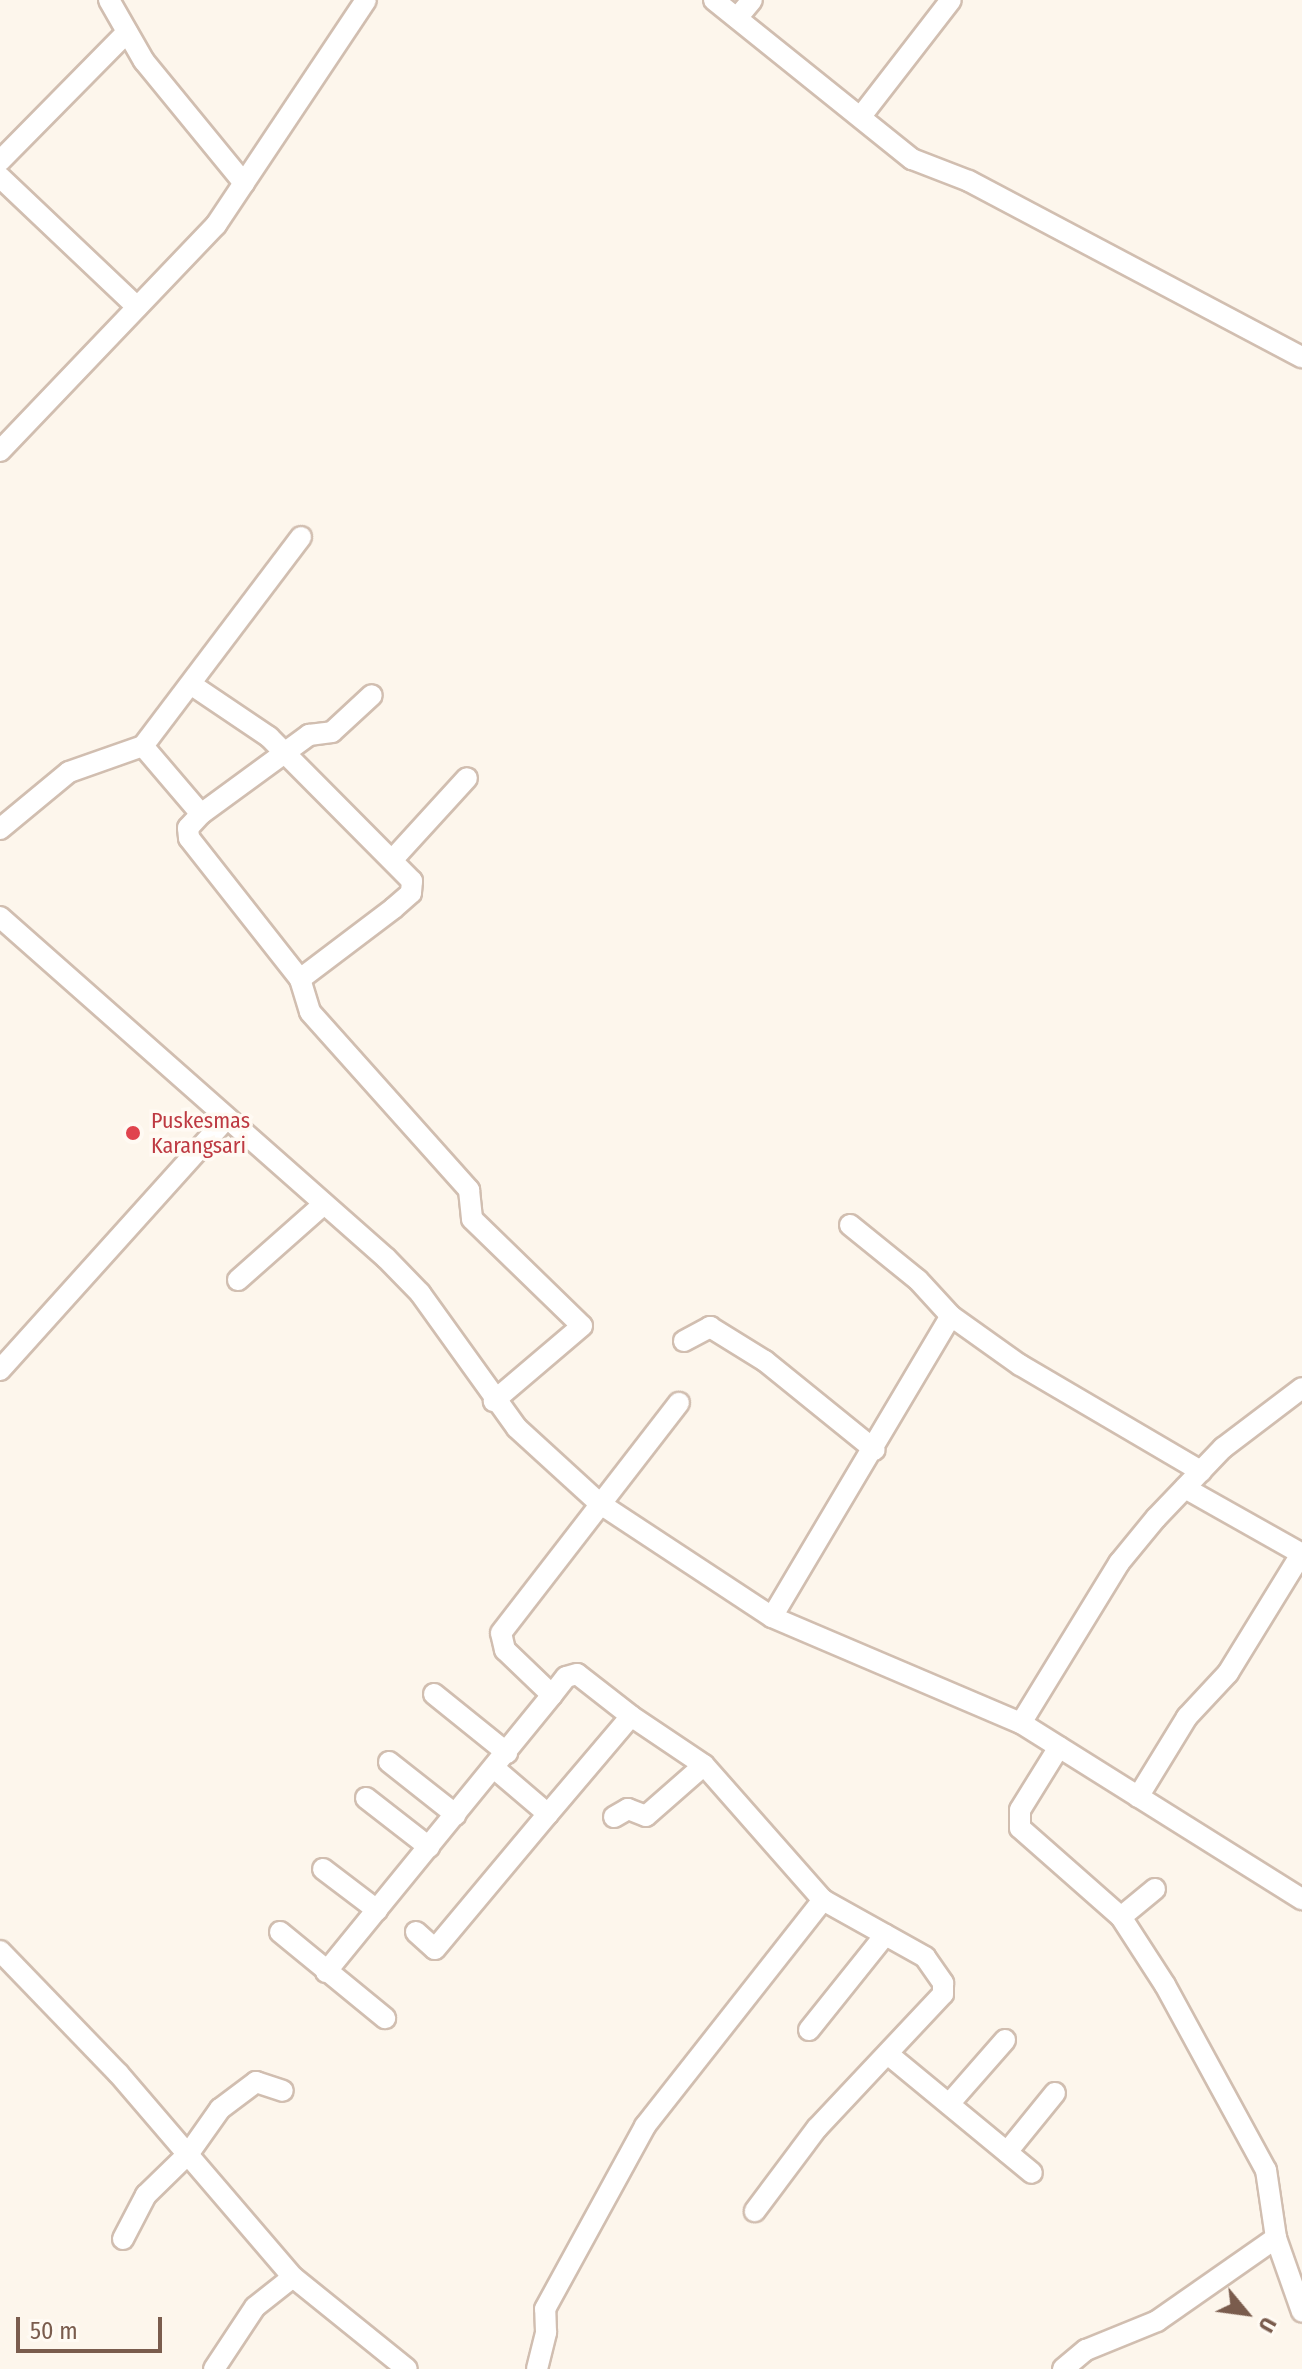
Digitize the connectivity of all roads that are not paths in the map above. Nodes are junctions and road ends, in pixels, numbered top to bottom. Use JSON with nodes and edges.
{"nodes":[{"id":1,"x":109,"y":0,"type":"edge"},
{"id":2,"x":366,"y":0,"type":"edge"},
{"id":3,"x":714,"y":0,"type":"edge"},
{"id":4,"x":752,"y":0,"type":"edge"},
{"id":5,"x":951,"y":0,"type":"edge"},
{"id":6,"x":737,"y":18,"type":"junction"},
{"id":7,"x":127,"y":32,"type":"junction"},
{"id":8,"x":862,"y":115,"type":"junction"},
{"id":9,"x":0,"y":161,"type":"edge"},
{"id":10,"x":0,"y":177,"type":"edge"},
{"id":11,"x":244,"y":183,"type":"junction"},
{"id":12,"x":137,"y":307,"type":"junction"},
{"id":13,"x":1302,"y":357,"type":"edge"},
{"id":14,"x":0,"y":451,"type":"edge"},
{"id":15,"x":301,"y":537,"type":"dead end"},
{"id":16,"x":192,"y":685,"type":"junction"},
{"id":17,"x":372,"y":695,"type":"dead end"},
{"id":18,"x":143,"y":746,"type":"junction"},
{"id":19,"x":286,"y":752,"type":"junction"},
{"id":20,"x":467,"y":778,"type":"dead end"},
{"id":21,"x":201,"y":814,"type":"junction"},
{"id":22,"x":0,"y":829,"type":"edge"},
{"id":23,"x":394,"y":858,"type":"junction"},
{"id":24,"x":0,"y":917,"type":"edge"},
{"id":25,"x":300,"y":979,"type":"junction"},
{"id":26,"x":226,"y":1119,"type":"junction"},
{"id":27,"x":324,"y":1204,"type":"junction"},
{"id":28,"x":850,"y":1225,"type":"dead end"},
{"id":29,"x":238,"y":1280,"type":"dead end"},
{"id":30,"x":951,"y":1316,"type":"junction"},
{"id":31,"x":684,"y":1341,"type":"dead end"},
{"id":32,"x":0,"y":1370,"type":"edge"},
{"id":33,"x":1302,"y":1388,"type":"edge"},
{"id":34,"x":494,"y":1401,"type":"junction"},
{"id":35,"x":679,"y":1403,"type":"dead end"},
{"id":36,"x":875,"y":1450,"type":"junction"},
{"id":37,"x":1201,"y":1471,"type":"junction"},
{"id":38,"x":1185,"y":1488,"type":"junction"},
{"id":39,"x":599,"y":1503,"type":"junction"},
{"id":40,"x":1301,"y":1555,"type":"edge"},
{"id":41,"x":772,"y":1617,"type":"junction"},
{"id":42,"x":434,"y":1694,"type":"dead end"},
{"id":43,"x":552,"y":1695,"type":"junction"},
{"id":44,"x":631,"y":1716,"type":"junction"},
{"id":45,"x":1021,"y":1723,"type":"junction"},
{"id":46,"x":1059,"y":1747,"type":"junction"},
{"id":47,"x":500,"y":1760,"type":"junction"},
{"id":48,"x":389,"y":1762,"type":"dead end"},
{"id":49,"x":704,"y":1765,"type":"junction"},
{"id":50,"x":1138,"y":1797,"type":"junction"},
{"id":51,"x":366,"y":1798,"type":"dead end"},
{"id":52,"x":548,"y":1814,"type":"junction"},
{"id":53,"x":456,"y":1815,"type":"junction"},
{"id":54,"x":614,"y":1817,"type":"dead end"},
{"id":55,"x":429,"y":1847,"type":"junction"},
{"id":56,"x":323,"y":1869,"type":"dead end"},
{"id":57,"x":1155,"y":1889,"type":"dead end"},
{"id":58,"x":1302,"y":1899,"type":"edge"},
{"id":59,"x":823,"y":1900,"type":"junction"},
{"id":60,"x":377,"y":1910,"type":"junction"},
{"id":61,"x":1121,"y":1917,"type":"junction"},
{"id":62,"x":280,"y":1932,"type":"dead end"},
{"id":63,"x":416,"y":1932,"type":"dead end"},
{"id":64,"x":885,"y":1935,"type":"junction"},
{"id":65,"x":0,"y":1951,"type":"edge"},
{"id":66,"x":326,"y":1972,"type":"junction"},
{"id":67,"x":385,"y":2018,"type":"dead end"},
{"id":68,"x":809,"y":2030,"type":"dead end"},
{"id":69,"x":1005,"y":2040,"type":"dead end"},
{"id":70,"x":889,"y":2055,"type":"junction"},
{"id":71,"x":283,"y":2091,"type":"dead end"},
{"id":72,"x":1055,"y":2093,"type":"dead end"},
{"id":73,"x":949,"y":2104,"type":"junction"},
{"id":74,"x":1007,"y":2152,"type":"junction"},
{"id":75,"x":189,"y":2153,"type":"junction"},
{"id":76,"x":1032,"y":2173,"type":"dead end"},
{"id":77,"x":755,"y":2211,"type":"dead end"},
{"id":78,"x":1276,"y":2238,"type":"junction"},
{"id":79,"x":123,"y":2239,"type":"dead end"},
{"id":80,"x":293,"y":2277,"type":"junction"},
{"id":81,"x":1302,"y":2312,"type":"edge"},
{"id":82,"x":214,"y":2369,"type":"edge"},
{"id":83,"x":407,"y":2369,"type":"edge"},
{"id":84,"x":537,"y":2369,"type":"edge"},
{"id":85,"x":1063,"y":2369,"type":"edge"}],
"edges":[{"from":1,"to":7,"type":"street"},
{"from":2,"to":11,"type":"street"},
{"from":3,"to":6,"type":"street"},
{"from":4,"to":6,"type":"street"},
{"from":5,"to":8,"type":"street"},
{"from":6,"to":8,"type":"street"},
{"from":7,"to":9,"type":"street"},
{"from":7,"to":11,"type":"street"},
{"from":8,"to":13,"type":"street"},
{"from":10,"to":12,"type":"street"},
{"from":11,"to":12,"type":"street"},
{"from":12,"to":14,"type":"street"},
{"from":15,"to":16,"type":"street"},
{"from":16,"to":18,"type":"street"},
{"from":16,"to":19,"type":"street"},
{"from":17,"to":19,"type":"street"},
{"from":18,"to":21,"type":"street"},
{"from":18,"to":22,"type":"street"},
{"from":19,"to":21,"type":"street"},
{"from":19,"to":23,"type":"street"},
{"from":20,"to":23,"type":"street"},
{"from":21,"to":25,"type":"street"},
{"from":23,"to":25,"type":"street"},
{"from":24,"to":26,"type":"street"},
{"from":25,"to":34,"type":"street"},
{"from":26,"to":27,"type":"street"},
{"from":26,"to":32,"type":"street"},
{"from":27,"to":29,"type":"street"},
{"from":27,"to":34,"type":"street"},
{"from":28,"to":30,"type":"street"},
{"from":30,"to":36,"type":"street"},
{"from":30,"to":37,"type":"street"},
{"from":31,"to":36,"type":"street"},
{"from":33,"to":37,"type":"street"},
{"from":34,"to":39,"type":"street"},
{"from":35,"to":39,"type":"street"},
{"from":36,"to":41,"type":"street"},
{"from":37,"to":38,"type":"street"},
{"from":38,"to":40,"type":"street"},
{"from":38,"to":45,"type":"street"},
{"from":39,"to":41,"type":"street"},
{"from":39,"to":43,"type":"street"},
{"from":40,"to":50,"type":"street"},
{"from":41,"to":45,"type":"street"},
{"from":42,"to":47,"type":"street"},
{"from":43,"to":44,"type":"street"},
{"from":43,"to":47,"type":"street"},
{"from":44,"to":49,"type":"street"},
{"from":44,"to":52,"type":"street"},
{"from":45,"to":46,"type":"street"},
{"from":46,"to":50,"type":"street"},
{"from":46,"to":61,"type":"street"},
{"from":47,"to":52,"type":"street"},
{"from":47,"to":53,"type":"street"},
{"from":48,"to":53,"type":"street"},
{"from":49,"to":54,"type":"street"},
{"from":49,"to":59,"type":"street"},
{"from":50,"to":58,"type":"street"},
{"from":51,"to":55,"type":"street"},
{"from":52,"to":63,"type":"street"},
{"from":53,"to":55,"type":"street"},
{"from":55,"to":60,"type":"street"},
{"from":56,"to":60,"type":"street"},
{"from":57,"to":61,"type":"street"},
{"from":59,"to":64,"type":"street"},
{"from":59,"to":84,"type":"street"},
{"from":60,"to":66,"type":"street"},
{"from":61,"to":78,"type":"street"},
{"from":62,"to":66,"type":"street"},
{"from":64,"to":68,"type":"street"},
{"from":64,"to":70,"type":"street"},
{"from":65,"to":75,"type":"street"},
{"from":66,"to":67,"type":"street"},
{"from":69,"to":73,"type":"street"},
{"from":70,"to":73,"type":"street"},
{"from":70,"to":77,"type":"street"},
{"from":71,"to":75,"type":"street"},
{"from":72,"to":74,"type":"street"},
{"from":73,"to":74,"type":"street"},
{"from":74,"to":76,"type":"street"},
{"from":75,"to":79,"type":"street"},
{"from":75,"to":80,"type":"street"},
{"from":78,"to":81,"type":"street"},
{"from":78,"to":85,"type":"street"},
{"from":80,"to":82,"type":"street"},
{"from":80,"to":83,"type":"street"}]}
